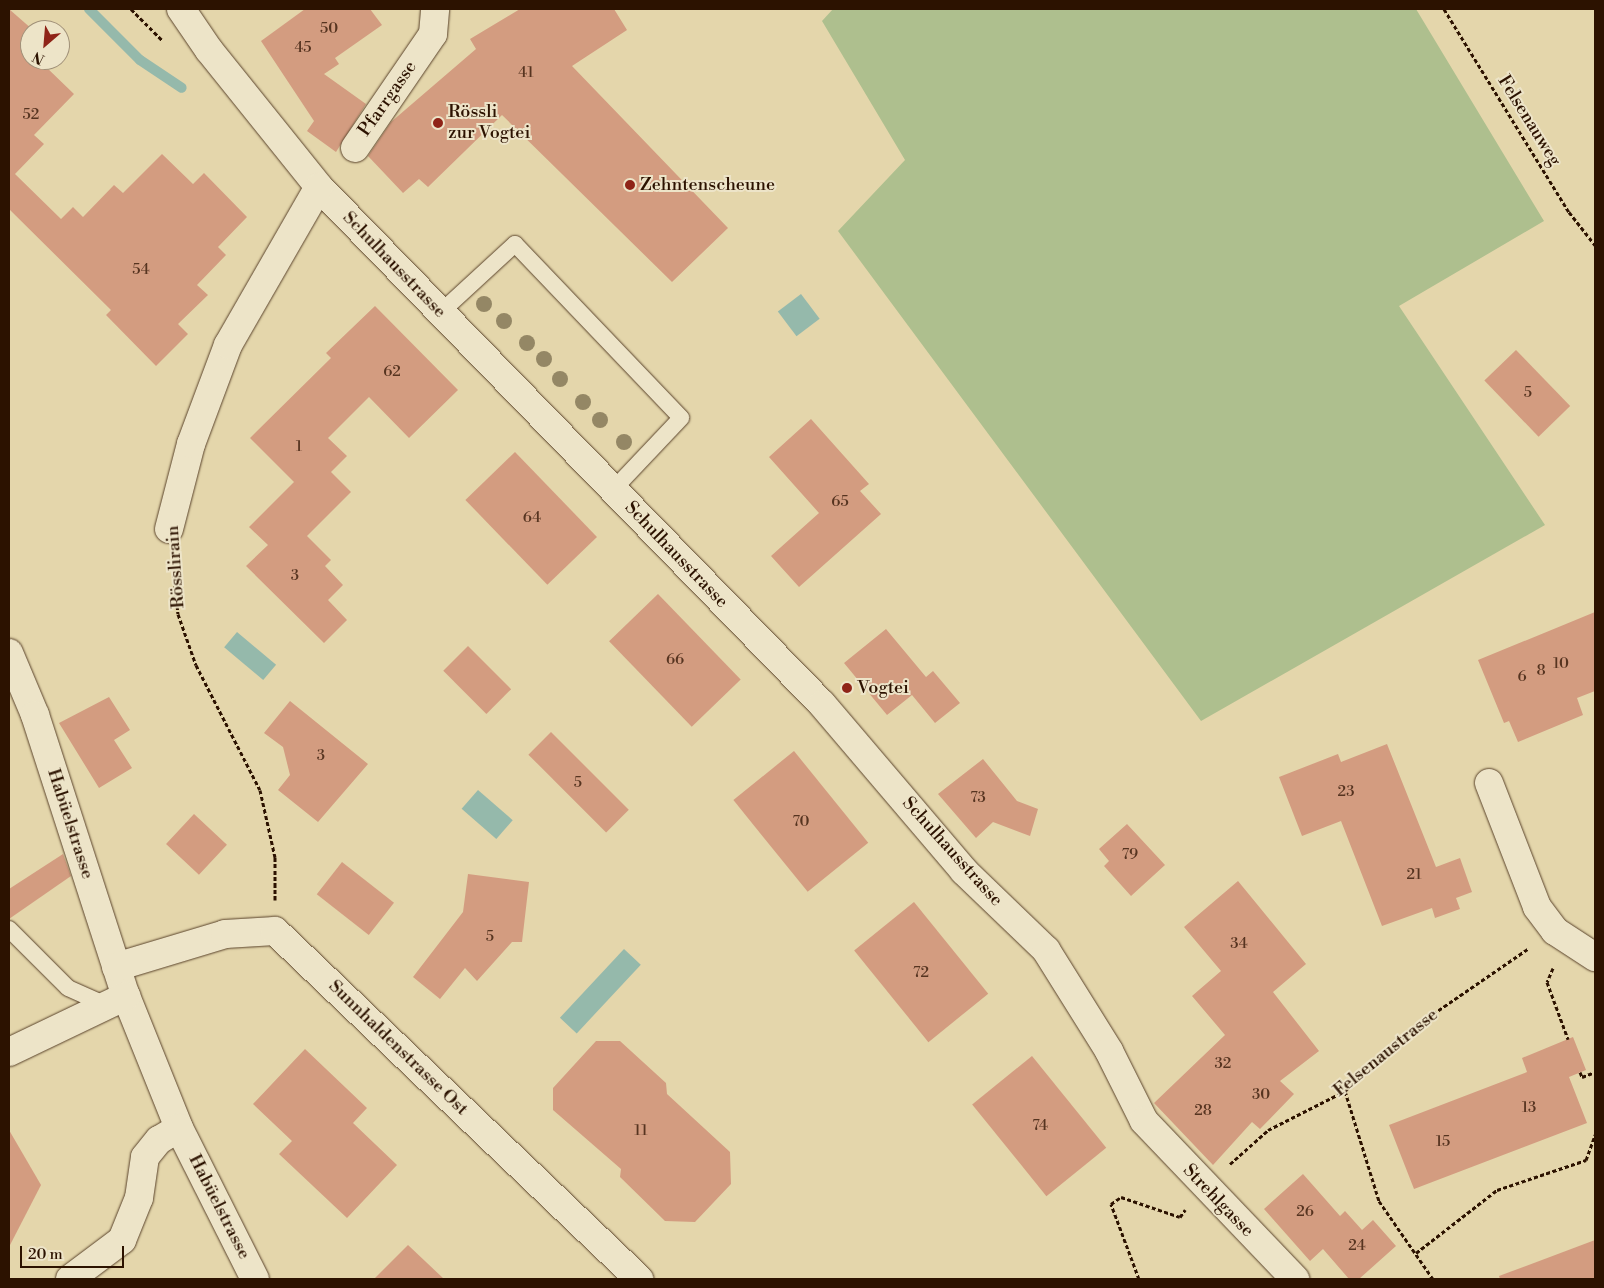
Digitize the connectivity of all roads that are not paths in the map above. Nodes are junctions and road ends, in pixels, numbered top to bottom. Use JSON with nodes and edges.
{"nodes":[{"id":1,"x":181,"y":9,"type":"edge"},
{"id":2,"x":435,"y":9,"type":"edge"},
{"id":3,"x":355,"y":148,"type":"dead end"},
{"id":4,"x":319,"y":187,"type":"junction"},
{"id":5,"x":440,"y":313,"type":"junction"},
{"id":6,"x":613,"y":490,"type":"junction"},
{"id":7,"x":169,"y":529,"type":"road end"},
{"id":8,"x":9,"y":653,"type":"edge"},
{"id":9,"x":1489,"y":783,"type":"dead end"},
{"id":10,"x":9,"y":929,"type":"edge"},
{"id":11,"x":1595,"y":957,"type":"edge"},
{"id":12,"x":116,"y":967,"type":"junction"},
{"id":13,"x":116,"y":1001,"type":"junction"},
{"id":14,"x":9,"y":1052,"type":"edge"},
{"id":15,"x":1144,"y":1120,"type":"joint"},
{"id":16,"x":179,"y":1128,"type":"junction"},
{"id":17,"x":70,"y":1279,"type":"edge"},
{"id":18,"x":255,"y":1279,"type":"edge"},
{"id":19,"x":639,"y":1279,"type":"edge"},
{"id":20,"x":1295,"y":1279,"type":"edge"}],
"edges":[{"from":1,"to":4,"type":"street","name":"Schulhausstrasse"},
{"from":2,"to":3,"type":"street","name":"Pfarrgasse"},
{"from":4,"to":5,"type":"street","name":"Schulhausstrasse"},
{"from":4,"to":7,"type":"street","name":"Rösslirain"},
{"from":5,"to":6,"type":"street","name":"Schulhausstrasse"},
{"from":5,"to":6,"type":"lane"},
{"from":6,"to":15,"type":"street","name":"Schulhausstrasse"},
{"from":8,"to":12,"type":"street","name":"Habüelstrasse"},
{"from":9,"to":11,"type":"street"},
{"from":10,"to":13,"type":"lane"},
{"from":12,"to":13,"type":"street","name":"Habüelstrasse"},
{"from":12,"to":19,"type":"street","name":"Sunnhaldenstrasse Ost"},
{"from":13,"to":14,"type":"street"},
{"from":13,"to":16,"type":"street","name":"Habüelstrasse"},
{"from":15,"to":20,"type":"street","name":"Strehlgasse"},
{"from":16,"to":17,"type":"street"},
{"from":16,"to":18,"type":"street","name":"Habüelstrasse"}]}
